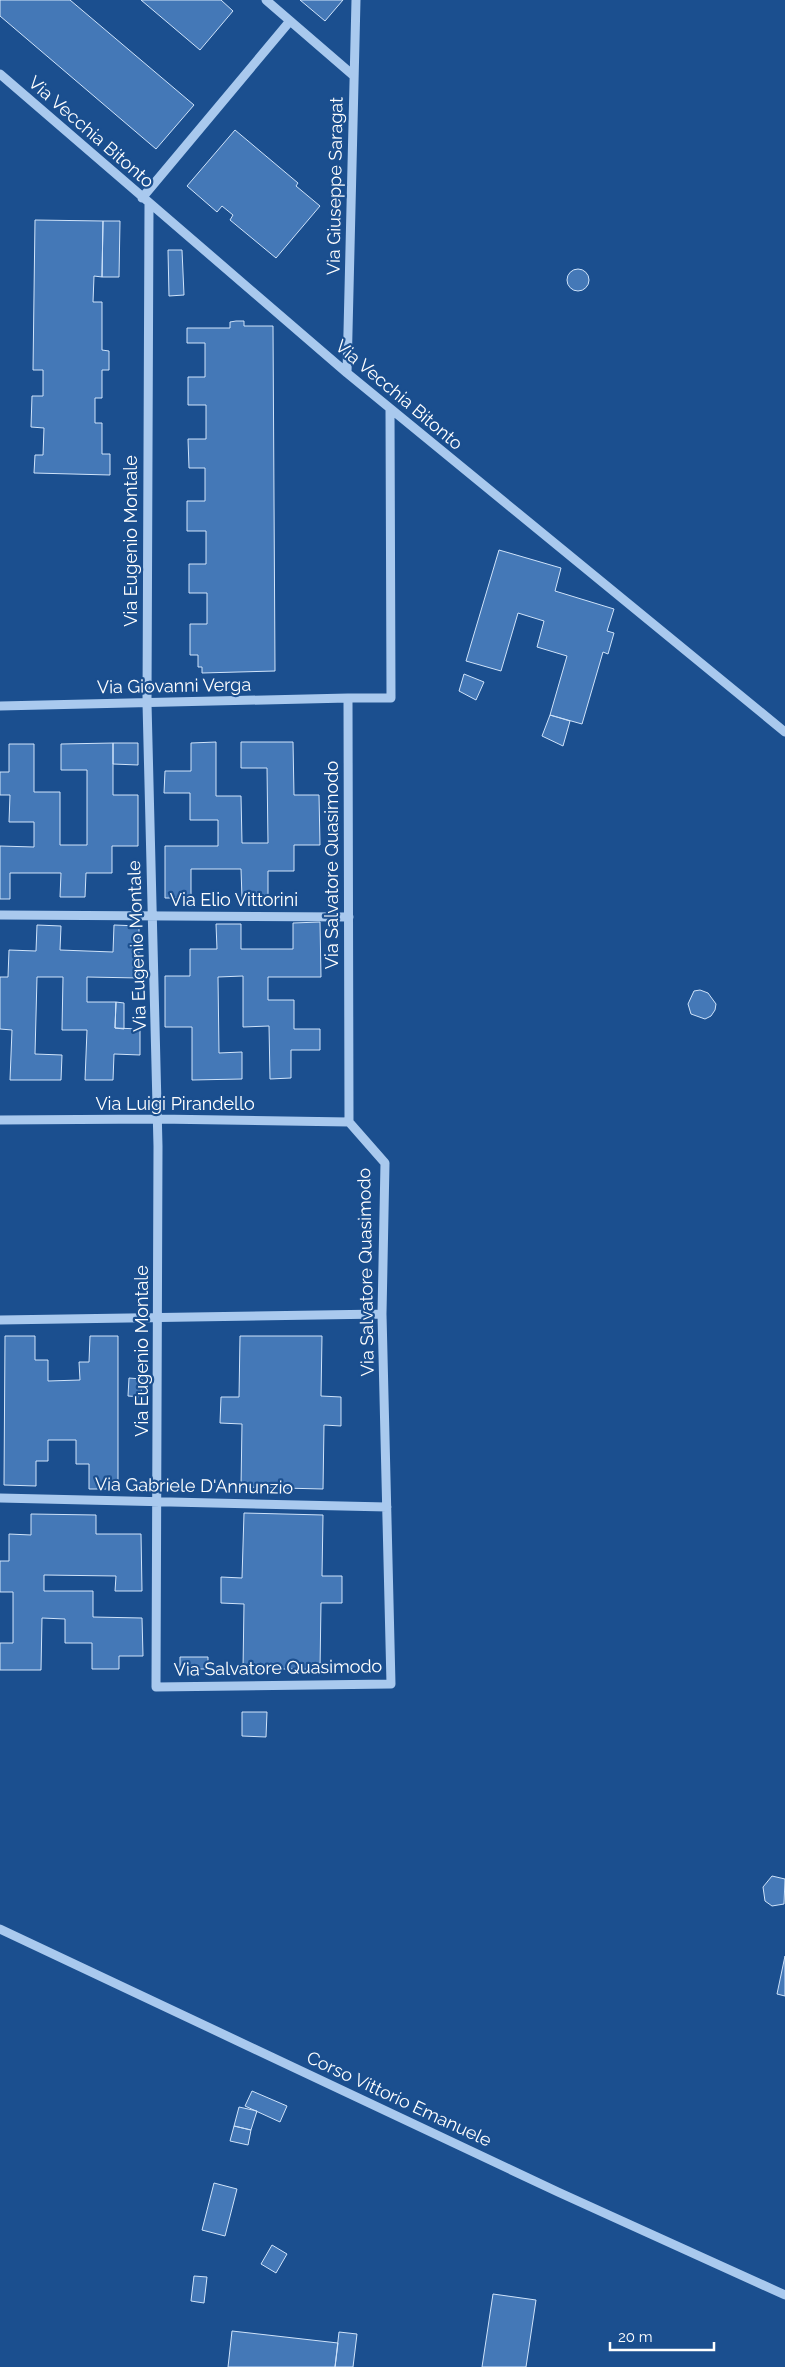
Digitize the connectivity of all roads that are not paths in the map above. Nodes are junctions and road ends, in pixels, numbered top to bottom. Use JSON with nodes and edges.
{"nodes":[{"id":1,"x":266,"y":0,"type":"edge"},
{"id":2,"x":356,"y":0,"type":"edge"},
{"id":3,"x":290,"y":21,"type":"junction"},
{"id":4,"x":0,"y":74,"type":"edge"},
{"id":5,"x":354,"y":76,"type":"junction"},
{"id":6,"x":146,"y":201,"type":"junction"},
{"id":7,"x":347,"y":373,"type":"junction"},
{"id":8,"x":390,"y":409,"type":"junction"},
{"id":9,"x":348,"y":698,"type":"junction"},
{"id":10,"x":147,"y":703,"type":"junction"},
{"id":11,"x":0,"y":706,"type":"edge"},
{"id":12,"x":785,"y":732,"type":"edge"},
{"id":13,"x":0,"y":915,"type":"edge"},
{"id":14,"x":153,"y":916,"type":"junction"},
{"id":15,"x":349,"y":917,"type":"junction"},
{"id":16,"x":158,"y":1118,"type":"junction"},
{"id":17,"x":0,"y":1120,"type":"edge"},
{"id":18,"x":349,"y":1122,"type":"junction"},
{"id":19,"x":382,"y":1314,"type":"junction"},
{"id":20,"x":158,"y":1318,"type":"junction"},
{"id":21,"x":0,"y":1320,"type":"edge"},
{"id":22,"x":0,"y":1498,"type":"edge"},
{"id":23,"x":157,"y":1501,"type":"junction"},
{"id":24,"x":387,"y":1507,"type":"junction"},
{"id":25,"x":156,"y":1687,"type":"joint"},
{"id":26,"x":0,"y":1929,"type":"edge"},
{"id":27,"x":785,"y":2295,"type":"edge"}],
"edges":[{"from":1,"to":3,"type":"street"},
{"from":2,"to":5,"type":"street","name":"Via Giuseppe Saragat"},
{"from":3,"to":5,"type":"street"},
{"from":3,"to":6,"type":"street"},
{"from":4,"to":6,"type":"street","name":"Via Vecchia Bitonto"},
{"from":5,"to":7,"type":"street","name":"Via Giuseppe Saragat"},
{"from":6,"to":7,"type":"street","name":"Via Vecchia Bitonto"},
{"from":6,"to":10,"type":"street","name":"Via Eugenio Montale"},
{"from":7,"to":8,"type":"street","name":"Via Vecchia Bitonto"},
{"from":8,"to":9,"type":"street"},
{"from":8,"to":12,"type":"street","name":"Via Vecchia Bitonto"},
{"from":9,"to":10,"type":"street","name":"Via Giovanni Verga"},
{"from":9,"to":15,"type":"street","name":"Via Salvatore Quasimodo"},
{"from":10,"to":11,"type":"street","name":"Via Giovanni Verga"},
{"from":10,"to":14,"type":"street","name":"Via Eugenio Montale"},
{"from":13,"to":14,"type":"street","name":"Via Elio Vittorini"},
{"from":14,"to":15,"type":"street","name":"Via Elio Vittorini"},
{"from":14,"to":16,"type":"street","name":"Via Eugenio Montale"},
{"from":15,"to":18,"type":"street","name":"Via Salvatore Quasimodo"},
{"from":16,"to":17,"type":"street","name":"Via Luigi Pirandello"},
{"from":16,"to":18,"type":"street","name":"Via Luigi Pirandello"},
{"from":16,"to":20,"type":"street","name":"Via Eugenio Montale"},
{"from":18,"to":19,"type":"street","name":"Via Salvatore Quasimodo"},
{"from":19,"to":20,"type":"street"},
{"from":19,"to":24,"type":"street","name":"Via Salvatore Quasimodo"},
{"from":20,"to":21,"type":"street"},
{"from":20,"to":23,"type":"street","name":"Via Eugenio Montale"},
{"from":22,"to":23,"type":"street","name":"Via Gabriele D'Annunzio"},
{"from":23,"to":24,"type":"street","name":"Via Gabriele D'Annunzio"},
{"from":23,"to":25,"type":"street","name":"Via Eugenio Montale"},
{"from":24,"to":25,"type":"street","name":"Via Salvatore Quasimodo"},
{"from":26,"to":27,"type":"street","name":"Corso Vittorio Emanuele"}]}
